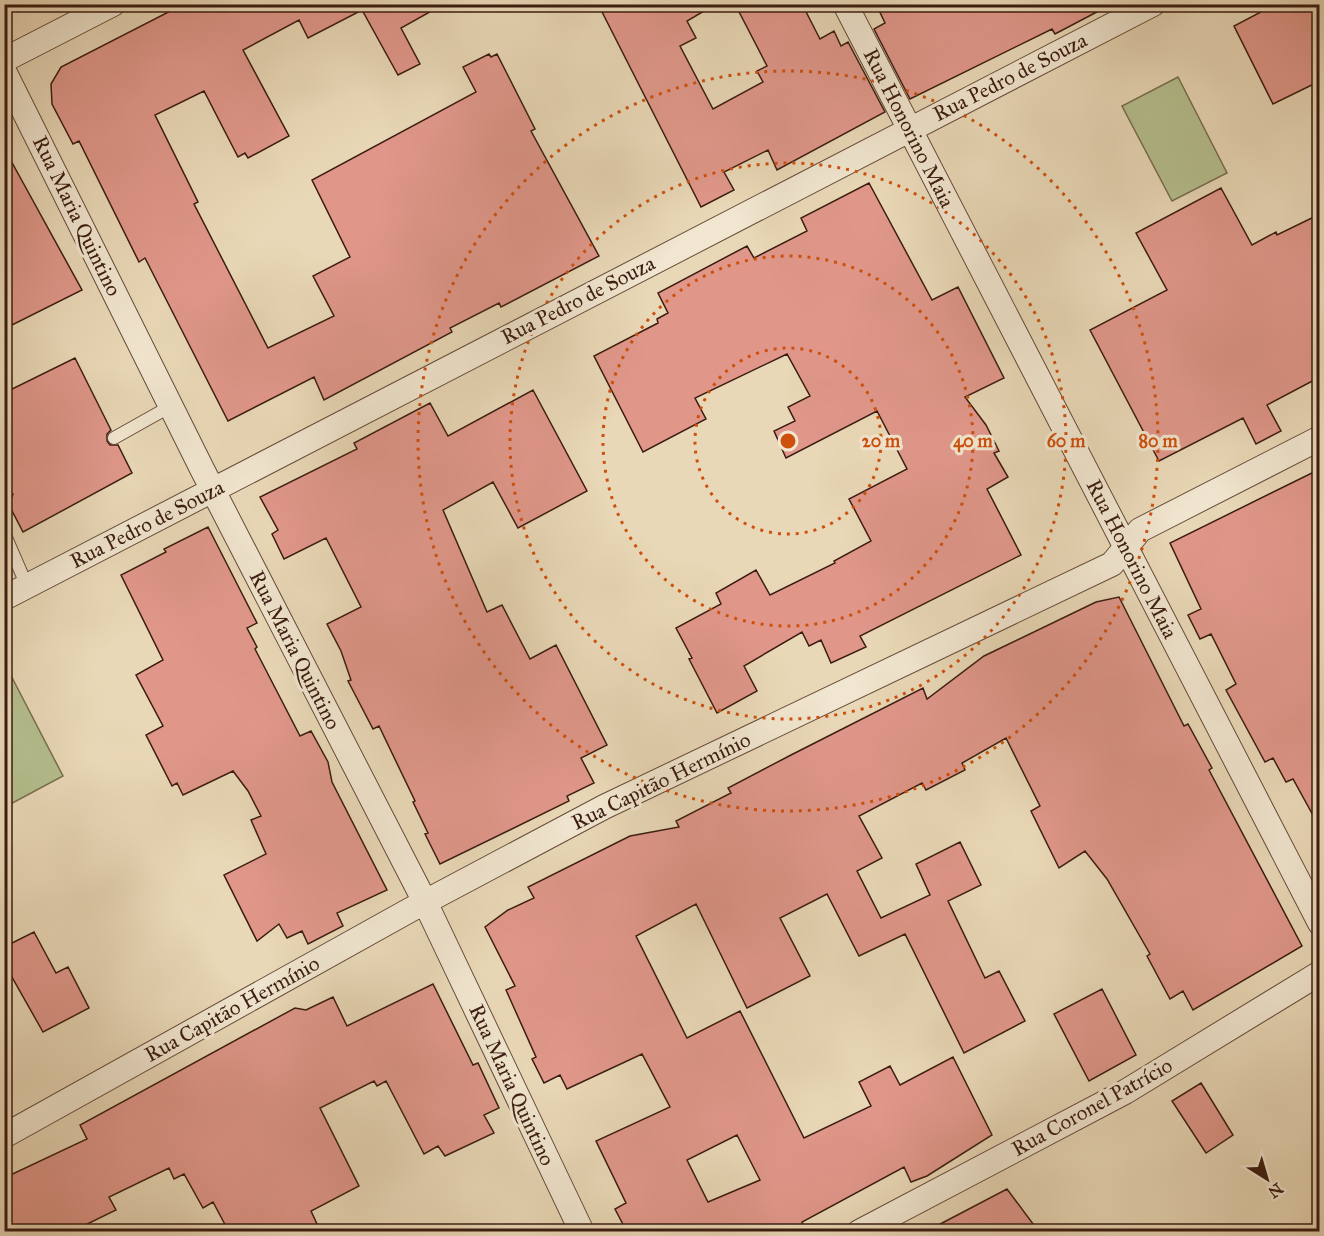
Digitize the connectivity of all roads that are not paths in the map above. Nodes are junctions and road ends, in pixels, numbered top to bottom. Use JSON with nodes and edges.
{"nodes":[{"id":1,"x":113,"y":4,"type":"edge"},
{"id":2,"x":845,"y":4,"type":"edge"},
{"id":3,"x":1141,"y":7,"type":"edge"},
{"id":4,"x":4,"y":60,"type":"edge"},
{"id":5,"x":4,"y":70,"type":"edge"},
{"id":6,"x":909,"y":129,"type":"junction"},
{"id":7,"x":171,"y":406,"type":"junction"},
{"id":8,"x":114,"y":438,"type":"dead end"},
{"id":9,"x":1320,"y":438,"type":"edge"},
{"id":10,"x":212,"y":490,"type":"junction"},
{"id":11,"x":4,"y":533,"type":"edge"},
{"id":12,"x":1126,"y":548,"type":"junction"},
{"id":13,"x":27,"y":586,"type":"junction"},
{"id":14,"x":4,"y":598,"type":"edge"},
{"id":15,"x":425,"y":902,"type":"junction"},
{"id":16,"x":1320,"y":923,"type":"edge"},
{"id":17,"x":1320,"y":973,"type":"edge"},
{"id":18,"x":4,"y":1136,"type":"edge"},
{"id":19,"x":582,"y":1232,"type":"edge"},
{"id":20,"x":860,"y":1232,"type":"edge"}],
"edges":[{"from":1,"to":4,"type":"street"},
{"from":2,"to":6,"type":"street","name":"Rua Honorino Maia"},
{"from":3,"to":6,"type":"street","name":"Rua Pedro de Souza"},
{"from":5,"to":7,"type":"street","name":"Rua Maria Quintino"},
{"from":6,"to":10,"type":"street","name":"Rua Pedro de Souza"},
{"from":6,"to":12,"type":"street","name":"Rua Honorino Maia"},
{"from":7,"to":8,"type":"lane"},
{"from":7,"to":10,"type":"street","name":"Rua Maria Quintino"},
{"from":9,"to":12,"type":"street","name":"Rua Capitão Hermínio"},
{"from":10,"to":13,"type":"street","name":"Rua Pedro de Souza"},
{"from":10,"to":15,"type":"street","name":"Rua Maria Quintino"},
{"from":11,"to":13,"type":"lane"},
{"from":12,"to":15,"type":"street","name":"Rua Capitão Hermínio"},
{"from":12,"to":16,"type":"street","name":"Rua Honorino Maia"},
{"from":13,"to":14,"type":"street","name":"Rua Pedro de Souza"},
{"from":15,"to":18,"type":"street","name":"Rua Capitão Hermínio"},
{"from":15,"to":19,"type":"street","name":"Rua Maria Quintino"},
{"from":17,"to":20,"type":"street","name":"Rua Coronel Patrício"}]}
